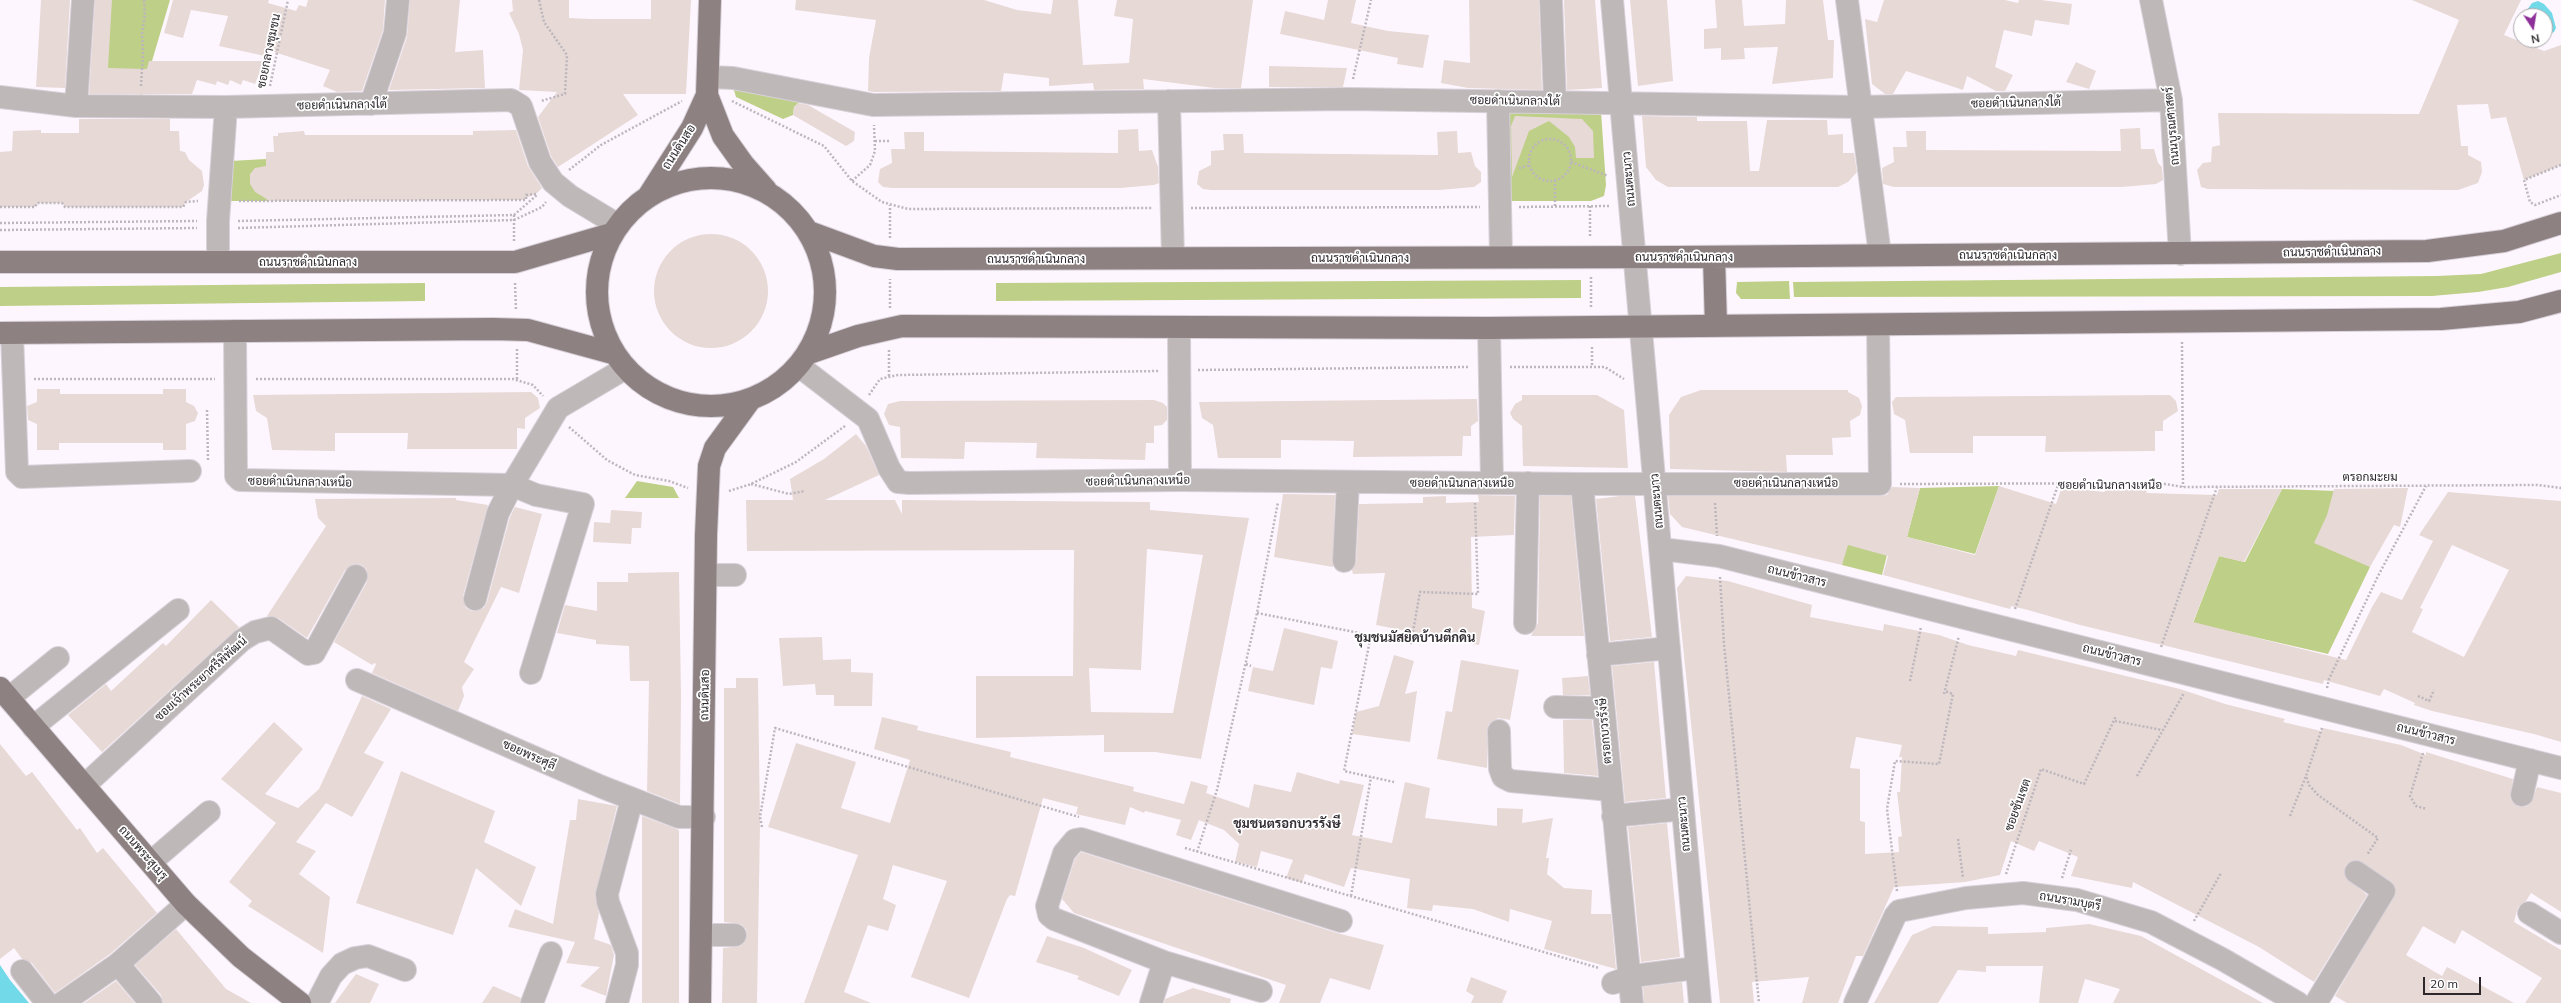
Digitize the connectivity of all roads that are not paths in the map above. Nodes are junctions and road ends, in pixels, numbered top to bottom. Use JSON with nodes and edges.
{"nodes":[{"id":1,"x":83,"y":0,"type":"edge"},
{"id":2,"x":398,"y":0,"type":"edge"},
{"id":3,"x":710,"y":0,"type":"edge"},
{"id":4,"x":1551,"y":0,"type":"edge"},
{"id":5,"x":1612,"y":0,"type":"edge"},
{"id":6,"x":1847,"y":0,"type":"edge"},
{"id":7,"x":2151,"y":0,"type":"edge"},
{"id":8,"x":707,"y":86,"type":"junction"},
{"id":9,"x":0,"y":97,"type":"edge"},
{"id":10,"x":2171,"y":100,"type":"junction"},
{"id":11,"x":1169,"y":101,"type":"junction"},
{"id":12,"x":1498,"y":101,"type":"junction"},
{"id":13,"x":1555,"y":102,"type":"junction"},
{"id":14,"x":1623,"y":103,"type":"junction"},
{"id":15,"x":371,"y":104,"type":"junction"},
{"id":16,"x":76,"y":106,"type":"junction"},
{"id":17,"x":226,"y":107,"type":"junction"},
{"id":18,"x":1860,"y":107,"type":"junction"},
{"id":19,"x":769,"y":193,"type":"junction"},
{"id":20,"x":648,"y":197,"type":"junction"},
{"id":21,"x":2561,"y":223,"type":"edge"},
{"id":22,"x":614,"y":229,"type":"junction"},
{"id":23,"x":808,"y":232,"type":"junction"},
{"id":24,"x":2180,"y":254,"type":"junction"},
{"id":25,"x":1880,"y":255,"type":"junction"},
{"id":26,"x":1501,"y":257,"type":"junction"},
{"id":27,"x":1636,"y":257,"type":"junction"},
{"id":28,"x":1714,"y":257,"type":"junction"},
{"id":29,"x":1173,"y":258,"type":"junction"},
{"id":30,"x":0,"y":262,"type":"edge"},
{"id":31,"x":218,"y":262,"type":"junction"},
{"id":32,"x":2561,"y":301,"type":"edge"},
{"id":33,"x":1878,"y":325,"type":"junction"},
{"id":34,"x":1716,"y":326,"type":"junction"},
{"id":35,"x":1642,"y":327,"type":"junction"},
{"id":36,"x":1489,"y":328,"type":"junction"},
{"id":37,"x":1179,"y":329,"type":"junction"},
{"id":38,"x":235,"y":331,"type":"junction"},
{"id":39,"x":6,"y":333,"type":"edge"},
{"id":40,"x":804,"y":359,"type":"junction"},
{"id":41,"x":618,"y":361,"type":"junction"},
{"id":42,"x":750,"y":400,"type":"junction"},
{"id":43,"x":9,"y":471,"type":"edge"},
{"id":44,"x":190,"y":471,"type":"road end"},
{"id":45,"x":1180,"y":480,"type":"junction"},
{"id":46,"x":1348,"y":482,"type":"junction"},
{"id":47,"x":1655,"y":482,"type":"junction"},
{"id":48,"x":1484,"y":483,"type":"junction"},
{"id":49,"x":1528,"y":483,"type":"junction"},
{"id":50,"x":1582,"y":484,"type":"junction"},
{"id":51,"x":512,"y":485,"type":"junction"},
{"id":52,"x":1661,"y":549,"type":"junction"},
{"id":53,"x":1344,"y":560,"type":"dead end"},
{"id":54,"x":706,"y":575,"type":"junction"},
{"id":55,"x":735,"y":575,"type":"dead end"},
{"id":56,"x":356,"y":576,"type":"dead end"},
{"id":57,"x":475,"y":599,"type":"dead end"},
{"id":58,"x":178,"y":610,"type":"dead end"},
{"id":59,"x":1525,"y":623,"type":"dead end"},
{"id":60,"x":1669,"y":648,"type":"junction"},
{"id":61,"x":1598,"y":655,"type":"junction"},
{"id":62,"x":58,"y":658,"type":"dead end"},
{"id":63,"x":531,"y":673,"type":"dead end"},
{"id":64,"x":357,"y":680,"type":"dead end"},
{"id":65,"x":4,"y":693,"type":"edge"},
{"id":66,"x":1555,"y":707,"type":"dead end"},
{"id":67,"x":1603,"y":708,"type":"junction"},
{"id":68,"x":33,"y":727,"type":"junction"},
{"id":69,"x":1500,"y":731,"type":"dead end"},
{"id":70,"x":2530,"y":760,"type":"junction"},
{"id":71,"x":2561,"y":768,"type":"edge"},
{"id":72,"x":85,"y":785,"type":"junction"},
{"id":73,"x":1611,"y":790,"type":"junction"},
{"id":74,"x":2522,"y":796,"type":"dead end"},
{"id":75,"x":632,"y":799,"type":"junction"},
{"id":76,"x":1683,"y":809,"type":"junction"},
{"id":77,"x":209,"y":812,"type":"dead end"},
{"id":78,"x":1613,"y":816,"type":"junction"},
{"id":79,"x":704,"y":818,"type":"junction"},
{"id":80,"x":150,"y":862,"type":"junction"},
{"id":81,"x":2356,"y":872,"type":"road end"},
{"id":82,"x":186,"y":904,"type":"junction"},
{"id":83,"x":2529,"y":913,"type":"dead end"},
{"id":84,"x":1341,"y":921,"type":"dead end"},
{"id":85,"x":2561,"y":933,"type":"edge"},
{"id":86,"x":702,"y":934,"type":"junction"},
{"id":87,"x":735,"y":935,"type":"dead end"},
{"id":88,"x":551,"y":954,"type":"dead end"},
{"id":89,"x":121,"y":956,"type":"junction"},
{"id":90,"x":1164,"y":962,"type":"junction"},
{"id":91,"x":1696,"y":968,"type":"junction"},
{"id":92,"x":405,"y":970,"type":"dead end"},
{"id":93,"x":22,"y":971,"type":"dead end"},
{"id":94,"x":1621,"y":980,"type":"junction"},
{"id":95,"x":81,"y":989,"type":"junction"},
{"id":96,"x":1261,"y":991,"type":"dead end"},
{"id":97,"x":48,"y":1003,"type":"edge"},
{"id":98,"x":54,"y":1003,"type":"edge"},
{"id":99,"x":62,"y":1003,"type":"edge"},
{"id":100,"x":151,"y":1003,"type":"edge"},
{"id":101,"x":300,"y":1003,"type":"edge"},
{"id":102,"x":316,"y":1003,"type":"edge"},
{"id":103,"x":532,"y":1003,"type":"edge"},
{"id":104,"x":617,"y":1003,"type":"edge"},
{"id":105,"x":700,"y":1003,"type":"edge"},
{"id":106,"x":1151,"y":1003,"type":"edge"},
{"id":107,"x":1632,"y":1003,"type":"edge"},
{"id":108,"x":1700,"y":1003,"type":"edge"},
{"id":109,"x":1855,"y":1003,"type":"edge"},
{"id":110,"x":2298,"y":1003,"type":"edge"},
{"id":111,"x":2316,"y":1003,"type":"edge"}],
"edges":[{"from":1,"to":16,"type":"street"},
{"from":2,"to":15,"type":"street"},
{"from":3,"to":8,"type":"main road","name":"ถนนดินสอ"},
{"from":4,"to":13,"type":"street"},
{"from":5,"to":14,"type":"street","name":"ถนนตะนาว"},
{"from":6,"to":18,"type":"street"},
{"from":7,"to":10,"type":"street","name":"ถนนบูรณศาสตร์"},
{"from":8,"to":11,"type":"street","name":"ซอยดำเนินกลางใต้"},
{"from":8,"to":19,"type":"main road","name":"ถนนดินสอ"},
{"from":8,"to":20,"type":"main road","name":"ถนนดินสอ"},
{"from":9,"to":16,"type":"street","name":"ซอยดำเนินกลางใต้"},
{"from":10,"to":18,"type":"street","name":"ซอยดำเนินกลางใต้"},
{"from":10,"to":24,"type":"street","name":"ถนนบูรณศาสตร์"},
{"from":11,"to":12,"type":"street","name":"ซอยดำเนินกลางใต้"},
{"from":11,"to":29,"type":"street"},
{"from":12,"to":13,"type":"street","name":"ซอยดำเนินกลางใต้"},
{"from":12,"to":26,"type":"street"},
{"from":13,"to":14,"type":"street","name":"ซอยดำเนินกลางใต้"},
{"from":14,"to":18,"type":"street","name":"ซอยดำเนินกลางใต้"},
{"from":14,"to":27,"type":"street","name":"ถนนตะนาว"},
{"from":15,"to":17,"type":"street","name":"ซอยดำเนินกลางใต้"},
{"from":15,"to":22,"type":"street","name":"ซอยดำเนินกลางใต้"},
{"from":16,"to":17,"type":"street","name":"ซอยดำเนินกลางใต้"},
{"from":17,"to":31,"type":"street"},
{"from":18,"to":25,"type":"street"},
{"from":19,"to":20,"type":"main road"},
{"from":19,"to":23,"type":"main road"},
{"from":20,"to":22,"type":"main road"},
{"from":21,"to":24,"type":"main road","name":"ถนนราชดำเนินกลาง"},
{"from":22,"to":31,"type":"main road","name":"ถนนราชดำเนินกลาง"},
{"from":22,"to":41,"type":"main road"},
{"from":23,"to":29,"type":"main road","name":"ถนนราชดำเนินกลาง"},
{"from":23,"to":40,"type":"main road"},
{"from":24,"to":25,"type":"main road","name":"ถนนราชดำเนินกลาง"},
{"from":25,"to":28,"type":"main road","name":"ถนนราชดำเนินกลาง"},
{"from":26,"to":27,"type":"main road","name":"ถนนราชดำเนินกลาง"},
{"from":26,"to":29,"type":"main road","name":"ถนนราชดำเนินกลาง"},
{"from":27,"to":28,"type":"main road","name":"ถนนราชดำเนินกลาง"},
{"from":27,"to":35,"type":"street","name":"ถนนตะนาว"},
{"from":28,"to":34,"type":"main road"},
{"from":30,"to":31,"type":"main road","name":"ถนนราชดำเนินกลาง"},
{"from":32,"to":33,"type":"main road"},
{"from":33,"to":34,"type":"main road"},
{"from":33,"to":47,"type":"street","name":"ซอยดำเนินกลางเหนือ"},
{"from":34,"to":35,"type":"main road"},
{"from":35,"to":36,"type":"main road"},
{"from":35,"to":47,"type":"street","name":"ถนนตะนาว"},
{"from":36,"to":37,"type":"main road"},
{"from":36,"to":48,"type":"street"},
{"from":37,"to":40,"type":"main road"},
{"from":37,"to":45,"type":"street"},
{"from":38,"to":39,"type":"main road"},
{"from":38,"to":41,"type":"main road"},
{"from":38,"to":51,"type":"street","name":"ซอยดำเนินกลางเหนือ"},
{"from":39,"to":43,"type":"street"},
{"from":40,"to":42,"type":"main road"},
{"from":40,"to":45,"type":"street","name":"ซอยดำเนินกลางเหนือ"},
{"from":41,"to":42,"type":"main road"},
{"from":41,"to":51,"type":"street"},
{"from":42,"to":54,"type":"main road","name":"ถนนดินสอ"},
{"from":43,"to":44,"type":"street"},
{"from":45,"to":46,"type":"street","name":"ซอยดำเนินกลางเหนือ"},
{"from":46,"to":48,"type":"street","name":"ซอยดำเนินกลางเหนือ"},
{"from":46,"to":53,"type":"street"},
{"from":47,"to":50,"type":"street","name":"ซอยดำเนินกลางเหนือ"},
{"from":47,"to":52,"type":"street","name":"ถนนตะนาว"},
{"from":48,"to":49,"type":"street","name":"ซอยดำเนินกลางเหนือ"},
{"from":49,"to":50,"type":"street","name":"ซอยดำเนินกลางเหนือ"},
{"from":49,"to":59,"type":"street"},
{"from":50,"to":61,"type":"street","name":"ตรอกบวรรังษี"},
{"from":51,"to":57,"type":"street"},
{"from":51,"to":63,"type":"street"},
{"from":52,"to":60,"type":"street","name":"ถนนตะนาว"},
{"from":52,"to":70,"type":"street","name":"ถนนข้าวสาร"},
{"from":54,"to":55,"type":"street"},
{"from":54,"to":79,"type":"main road","name":"ถนนดินสอ"},
{"from":56,"to":72,"type":"street","name":"ซอยเจ้าพระยาศรีพิพัฒน์"},
{"from":58,"to":68,"type":"street"},
{"from":60,"to":61,"type":"street"},
{"from":60,"to":76,"type":"street","name":"ถนนตะนาว"},
{"from":61,"to":67,"type":"street","name":"ตรอกบวรรังษี"},
{"from":62,"to":65,"type":"street"},
{"from":64,"to":75,"type":"street","name":"ซอยพระศุลี"},
{"from":65,"to":68,"type":"main road","name":"ถนนพระสุเมรุ"},
{"from":66,"to":67,"type":"street"},
{"from":67,"to":73,"type":"street","name":"ตรอกบวรรังษี"},
{"from":68,"to":72,"type":"main road","name":"ถนนพระสุเมรุ"},
{"from":69,"to":73,"type":"street"},
{"from":70,"to":71,"type":"street","name":"ถนนข้าวสาร"},
{"from":70,"to":74,"type":"street"},
{"from":72,"to":80,"type":"main road","name":"ถนนพระสุเมรุ"},
{"from":73,"to":78,"type":"street","name":"ตรอกบวรรังษี"},
{"from":75,"to":79,"type":"street","name":"ซอยพระศุลี"},
{"from":75,"to":104,"type":"street"},
{"from":76,"to":78,"type":"street"},
{"from":76,"to":91,"type":"street","name":"ถนนตะนาว"},
{"from":77,"to":80,"type":"street"},
{"from":78,"to":94,"type":"street","name":"ตรอกบวรรังษี"},
{"from":79,"to":86,"type":"main road","name":"ถนนดินสอ"},
{"from":80,"to":82,"type":"main road","name":"ถนนพระสุเมรุ"},
{"from":81,"to":111,"type":"street"},
{"from":82,"to":89,"type":"street"},
{"from":82,"to":101,"type":"main road","name":"ถนนพระสุเมรุ"},
{"from":83,"to":85,"type":"street"},
{"from":84,"to":90,"type":"street"},
{"from":86,"to":87,"type":"street"},
{"from":86,"to":105,"type":"main road","name":"ถนนดินสอ"},
{"from":88,"to":103,"type":"street"},
{"from":89,"to":95,"type":"street"},
{"from":89,"to":100,"type":"street"},
{"from":90,"to":96,"type":"street"},
{"from":90,"to":106,"type":"street"},
{"from":91,"to":94,"type":"street"},
{"from":91,"to":108,"type":"street","name":"ถนนตะนาว"},
{"from":92,"to":102,"type":"street"},
{"from":93,"to":97,"type":"street"},
{"from":94,"to":107,"type":"street","name":"ตรอกบวรรังษี"},
{"from":95,"to":98,"type":"street"},
{"from":95,"to":99,"type":"street"},
{"from":109,"to":110,"type":"street","name":"ถนนรามบุตรี"}]}
